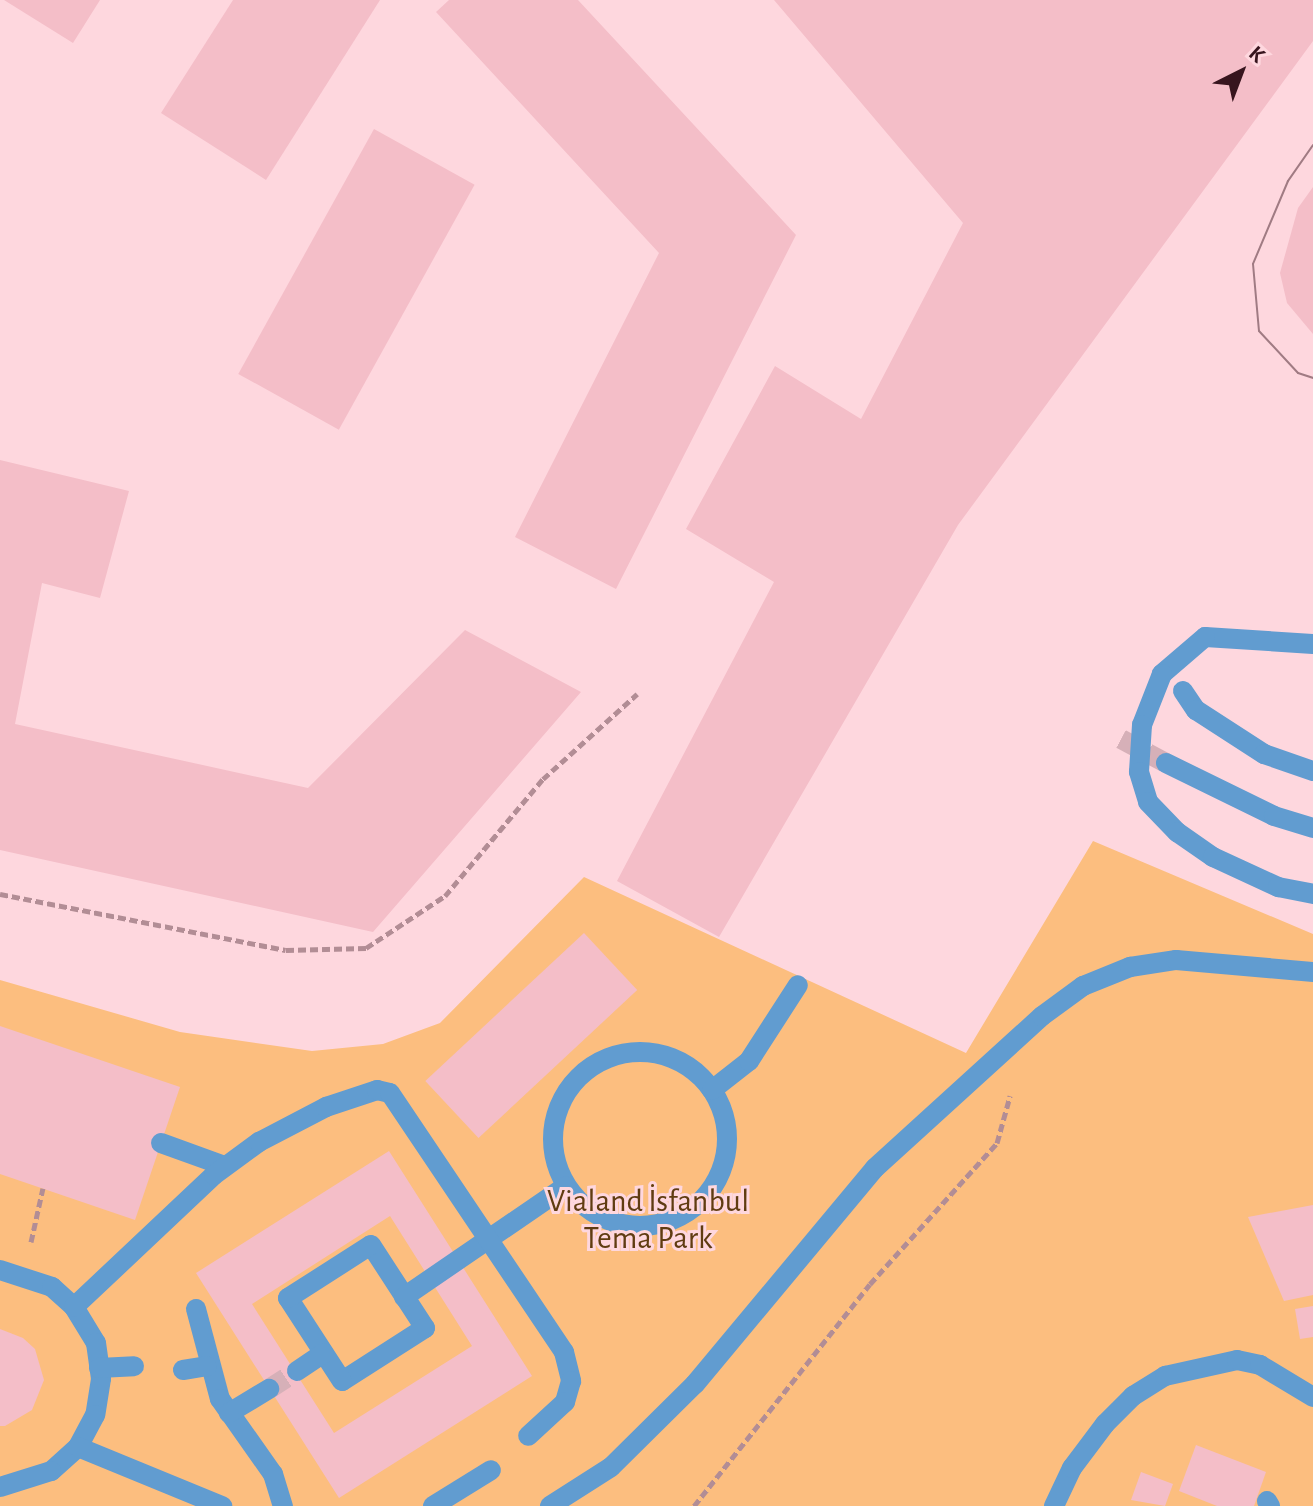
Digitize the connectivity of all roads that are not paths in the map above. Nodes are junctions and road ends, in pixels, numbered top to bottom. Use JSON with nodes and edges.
{"nodes":[{"id":1,"x":1313,"y":644,"type":"edge"},
{"id":2,"x":1183,"y":691,"type":"dead end"},
{"id":3,"x":1166,"y":763,"type":"tunnel mouth"},
{"id":4,"x":1313,"y":771,"type":"edge"},
{"id":5,"x":1313,"y":828,"type":"edge"},
{"id":6,"x":1313,"y":894,"type":"edge"},
{"id":7,"x":1313,"y":972,"type":"edge"},
{"id":8,"x":798,"y":985,"type":"dead end"},
{"id":9,"x":712,"y":1090,"type":"junction"},
{"id":10,"x":161,"y":1143,"type":"dead end"},
{"id":11,"x":225,"y":1166,"type":"junction"},
{"id":12,"x":566,"y":1186,"type":"junction"},
{"id":13,"x":490,"y":1237,"type":"junction"},
{"id":14,"x":0,"y":1270,"type":"edge"},
{"id":15,"x":404,"y":1297,"type":"junction"},
{"id":16,"x":74,"y":1307,"type":"junction"},
{"id":17,"x":196,"y":1309,"type":"dead end"},
{"id":18,"x":324,"y":1353,"type":"junction"},
{"id":19,"x":134,"y":1366,"type":"dead end"},
{"id":20,"x":207,"y":1366,"type":"junction"},
{"id":21,"x":99,"y":1368,"type":"junction"},
{"id":22,"x":183,"y":1370,"type":"dead end"},
{"id":23,"x":297,"y":1371,"type":"tunnel mouth"},
{"id":24,"x":269,"y":1389,"type":"tunnel mouth"},
{"id":25,"x":1313,"y":1397,"type":"edge"},
{"id":26,"x":229,"y":1413,"type":"junction"},
{"id":27,"x":528,"y":1436,"type":"dead end"},
{"id":28,"x":78,"y":1447,"type":"junction"},
{"id":29,"x":491,"y":1470,"type":"dead end"},
{"id":30,"x":0,"y":1487,"type":"edge"},
{"id":31,"x":222,"y":1506,"type":"edge"},
{"id":32,"x":283,"y":1506,"type":"edge"},
{"id":33,"x":433,"y":1506,"type":"edge"},
{"id":34,"x":550,"y":1506,"type":"edge"},
{"id":35,"x":1054,"y":1506,"type":"edge"}],
"edges":[{"from":1,"to":6,"type":"street"},
{"from":2,"to":4,"type":"street"},
{"from":3,"to":5,"type":"street"},
{"from":7,"to":34,"type":"street"},
{"from":8,"to":9,"type":"street"},
{"from":9,"to":12,"type":"street"},
{"from":9,"to":12,"type":"street"},
{"from":10,"to":11,"type":"street"},
{"from":11,"to":13,"type":"street"},
{"from":11,"to":16,"type":"street"},
{"from":12,"to":13,"type":"street"},
{"from":13,"to":15,"type":"street"},
{"from":13,"to":27,"type":"street"},
{"from":14,"to":16,"type":"street"},
{"from":15,"to":18,"type":"street"},
{"from":15,"to":18,"type":"street"},
{"from":16,"to":21,"type":"street"},
{"from":17,"to":20,"type":"street"},
{"from":18,"to":23,"type":"street"},
{"from":19,"to":21,"type":"street"},
{"from":20,"to":22,"type":"street"},
{"from":20,"to":26,"type":"street"},
{"from":21,"to":28,"type":"street"},
{"from":24,"to":26,"type":"street"},
{"from":25,"to":35,"type":"street"},
{"from":26,"to":32,"type":"street"},
{"from":28,"to":30,"type":"street"},
{"from":28,"to":31,"type":"street"},
{"from":29,"to":33,"type":"street"}]}
